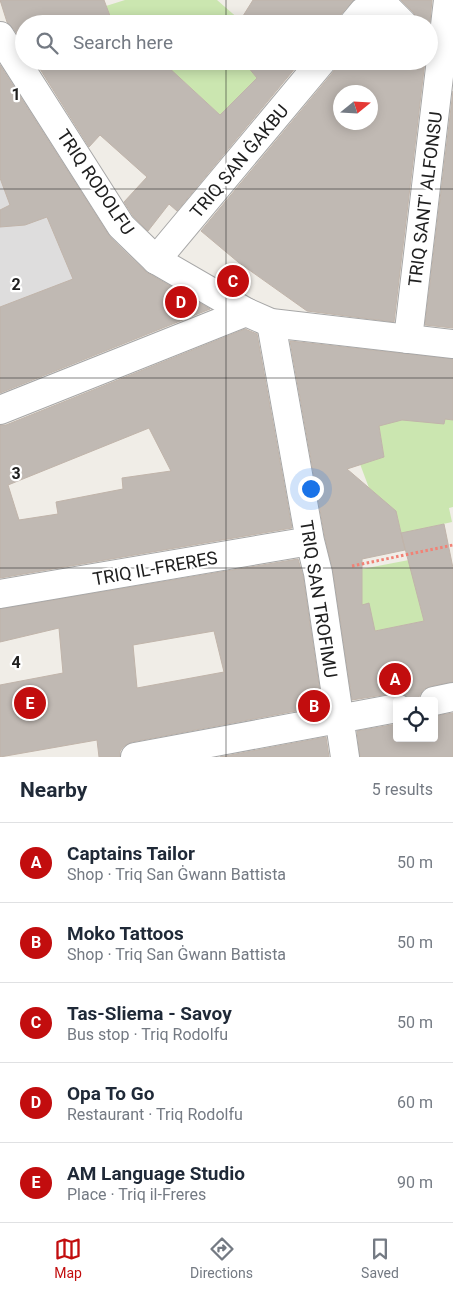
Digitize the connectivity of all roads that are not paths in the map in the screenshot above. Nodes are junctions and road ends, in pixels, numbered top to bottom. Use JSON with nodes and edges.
{"nodes":[{"id":1,"x":448,"y":0,"type":"edge"},
{"id":2,"x":360,"y":15,"type":"edge"},
{"id":3,"x":394,"y":15,"type":"edge"},
{"id":4,"x":442,"y":34,"type":"edge"},
{"id":5,"x":0,"y":36,"type":"edge"},
{"id":6,"x":15,"y":60,"type":"edge"},
{"id":7,"x":22,"y":70,"type":"edge"},
{"id":8,"x":314,"y":70,"type":"edge"},
{"id":9,"x":438,"y":70,"type":"edge"},
{"id":10,"x":438,"y":70,"type":"edge"},
{"id":11,"x":156,"y":260,"type":"junction"},
{"id":12,"x":246,"y":312,"type":"junction"},
{"id":13,"x":271,"y":323,"type":"junction"},
{"id":14,"x":408,"y":339,"type":"junction"},
{"id":15,"x":453,"y":344,"type":"edge"},
{"id":16,"x":0,"y":410,"type":"edge"},
{"id":17,"x":310,"y":541,"type":"junction"},
{"id":18,"x":0,"y":594,"type":"edge"},
{"id":19,"x":453,"y":697,"type":"edge"},
{"id":20,"x":438,"y":700,"type":"edge"},
{"id":21,"x":393,"y":709,"type":"edge"},
{"id":22,"x":338,"y":718,"type":"junction"},
{"id":23,"x":135,"y":757,"type":"edge"},
{"id":24,"x":345,"y":757,"type":"edge"}],
"edges":[{"from":1,"to":4,"type":"street","name":"TRIQ SANT' ALFONSU"},
{"from":2,"to":3,"type":"street"},
{"from":4,"to":10,"type":"street","name":"TRIQ SANT' ALFONSU"},
{"from":5,"to":6,"type":"street","name":"TRIQ RODOLFU"},
{"from":7,"to":11,"type":"street","name":"TRIQ RODOLFU"},
{"from":8,"to":11,"type":"street","name":"TRIQ SAN ĠAKBU"},
{"from":9,"to":14,"type":"street","name":"TRIQ SANT' ALFONSU"},
{"from":11,"to":12,"type":"street","name":"TRIQ RODOLFU"},
{"from":12,"to":13,"type":"street","name":"TRIQ RODOLFU"},
{"from":12,"to":16,"type":"street"},
{"from":13,"to":14,"type":"street","name":"TRIQ RODOLFU"},
{"from":13,"to":17,"type":"street","name":"TRIQ SAN TROFIMU"},
{"from":14,"to":15,"type":"street","name":"TRIQ RODOLFU"},
{"from":17,"to":18,"type":"street","name":"TRIQ IL-FRERES"},
{"from":17,"to":22,"type":"street","name":"TRIQ SAN TROFIMU"},
{"from":19,"to":20,"type":"street"},
{"from":21,"to":22,"type":"street"},
{"from":22,"to":23,"type":"street"},
{"from":22,"to":24,"type":"street","name":"TRIQ SAN TROFIMU"}]}
